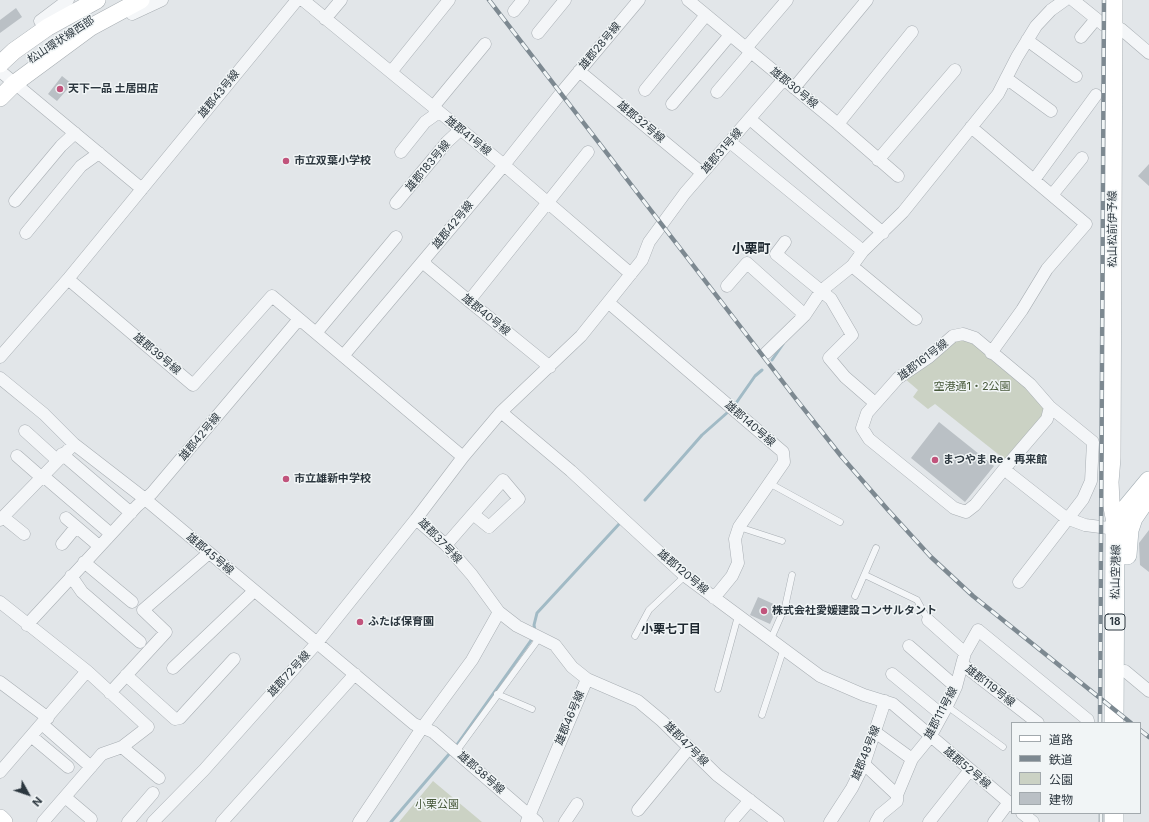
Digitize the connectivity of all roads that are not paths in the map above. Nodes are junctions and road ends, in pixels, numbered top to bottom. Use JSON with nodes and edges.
{"nodes":[{"id":1,"x":68,"y":0,"type":"edge"},
{"id":2,"x":81,"y":0,"type":"edge"},
{"id":3,"x":97,"y":0,"type":"edge"},
{"id":4,"x":124,"y":0,"type":"edge"},
{"id":5,"x":141,"y":0,"type":"edge"},
{"id":6,"x":162,"y":0,"type":"edge"},
{"id":7,"x":297,"y":0,"type":"edge"},
{"id":8,"x":303,"y":0,"type":"edge"},
{"id":9,"x":341,"y":0,"type":"edge"},
{"id":10,"x":449,"y":0,"type":"edge"},
{"id":11,"x":523,"y":0,"type":"edge"},
{"id":12,"x":565,"y":0,"type":"edge"},
{"id":13,"x":639,"y":0,"type":"edge"},
{"id":14,"x":688,"y":0,"type":"edge"},
{"id":15,"x":787,"y":0,"type":"edge"},
{"id":16,"x":867,"y":0,"type":"edge"},
{"id":17,"x":1066,"y":0,"type":"edge"},
{"id":18,"x":1073,"y":0,"type":"edge"},
{"id":19,"x":1114,"y":0,"type":"edge"},
{"id":20,"x":514,"y":11,"type":"dead end"},
{"id":21,"x":706,"y":15,"type":"junction"},
{"id":22,"x":326,"y":19,"type":"junction"},
{"id":23,"x":1096,"y":19,"type":"junction"},
{"id":24,"x":40,"y":21,"type":"junction"},
{"id":25,"x":1114,"y":28,"type":"junction"},
{"id":26,"x":538,"y":32,"type":"dead end"},
{"id":27,"x":912,"y":32,"type":"dead end"},
{"id":28,"x":730,"y":35,"type":"junction"},
{"id":29,"x":1081,"y":37,"type":"dead end"},
{"id":30,"x":1027,"y":40,"type":"junction"},
{"id":31,"x":485,"y":44,"type":"dead end"},
{"id":32,"x":0,"y":50,"type":"edge"},
{"id":33,"x":748,"y":50,"type":"junction"},
{"id":34,"x":1149,"y":53,"type":"edge"},
{"id":35,"x":52,"y":56,"type":"junction"},
{"id":36,"x":955,"y":70,"type":"dead end"},
{"id":37,"x":579,"y":71,"type":"junction"},
{"id":38,"x":391,"y":72,"type":"junction"},
{"id":39,"x":5,"y":76,"type":"edge"},
{"id":40,"x":1076,"y":76,"type":"dead end"},
{"id":41,"x":1006,"y":78,"type":"junction"},
{"id":42,"x":784,"y":79,"type":"junction"},
{"id":43,"x":794,"y":88,"type":"junction"},
{"id":44,"x":645,"y":90,"type":"dead end"},
{"id":45,"x":717,"y":92,"type":"dead end"},
{"id":46,"x":561,"y":93,"type":"joint"},
{"id":47,"x":0,"y":98,"type":"edge"},
{"id":48,"x":672,"y":104,"type":"dead end"},
{"id":49,"x":1096,"y":108,"type":"dead end"},
{"id":50,"x":436,"y":110,"type":"junction"},
{"id":51,"x":1051,"y":111,"type":"dead end"},
{"id":52,"x":750,"y":119,"type":"junction"},
{"id":53,"x":838,"y":124,"type":"junction"},
{"id":54,"x":971,"y":127,"type":"junction"},
{"id":55,"x":460,"y":130,"type":"junction"},
{"id":56,"x":75,"y":133,"type":"junction"},
{"id":57,"x":730,"y":142,"type":"junction"},
{"id":58,"x":401,"y":152,"type":"dead end"},
{"id":59,"x":588,"y":152,"type":"dead end"},
{"id":60,"x":98,"y":153,"type":"junction"},
{"id":61,"x":878,"y":160,"type":"junction"},
{"id":62,"x":504,"y":165,"type":"junction"},
{"id":63,"x":1080,"y":165,"type":"dead end"},
{"id":64,"x":702,"y":173,"type":"junction"},
{"id":65,"x":898,"y":176,"type":"dead end"},
{"id":66,"x":1034,"y":180,"type":"junction"},
{"id":67,"x":142,"y":189,"type":"junction"},
{"id":68,"x":1052,"y":195,"type":"junction"},
{"id":69,"x":15,"y":201,"type":"dead end"},
{"id":70,"x":396,"y":203,"type":"dead end"},
{"id":71,"x":548,"y":203,"type":"junction"},
{"id":72,"x":663,"y":224,"type":"joint"},
{"id":73,"x":26,"y":233,"type":"dead end"},
{"id":74,"x":883,"y":233,"type":"junction"},
{"id":75,"x":396,"y":237,"type":"dead end"},
{"id":76,"x":785,"y":242,"type":"dead end"},
{"id":77,"x":863,"y":251,"type":"junction"},
{"id":78,"x":424,"y":261,"type":"junction"},
{"id":79,"x":852,"y":266,"type":"junction"},
{"id":80,"x":631,"y":274,"type":"junction"},
{"id":81,"x":68,"y":279,"type":"junction"},
{"id":82,"x":727,"y":286,"type":"dead end"},
{"id":83,"x":821,"y":291,"type":"junction"},
{"id":84,"x":469,"y":301,"type":"junction"},
{"id":85,"x":609,"y":303,"type":"junction"},
{"id":86,"x":805,"y":315,"type":"junction"},
{"id":87,"x":299,"y":319,"type":"junction"},
{"id":88,"x":916,"y":319,"type":"dead end"},
{"id":89,"x":316,"y":333,"type":"junction"},
{"id":90,"x":766,"y":353,"type":"dead end"},
{"id":91,"x":991,"y":353,"type":"junction"},
{"id":92,"x":343,"y":356,"type":"junction"},
{"id":93,"x":0,"y":357,"type":"edge"},
{"id":94,"x":550,"y":367,"type":"junction"},
{"id":95,"x":0,"y":378,"type":"edge"},
{"id":96,"x":875,"y":403,"type":"junction"},
{"id":97,"x":1050,"y":407,"type":"junction"},
{"id":98,"x":501,"y":412,"type":"junction"},
{"id":99,"x":25,"y":431,"type":"dead end"},
{"id":100,"x":74,"y":444,"type":"junction"},
{"id":101,"x":17,"y":456,"type":"dead end"},
{"id":102,"x":60,"y":457,"type":"junction"},
{"id":103,"x":463,"y":457,"type":"junction"},
{"id":104,"x":1006,"y":468,"type":"junction"},
{"id":105,"x":41,"y":476,"type":"junction"},
{"id":106,"x":1149,"y":481,"type":"edge"},
{"id":107,"x":769,"y":483,"type":"junction"},
{"id":108,"x":1149,"y":489,"type":"edge"},
{"id":109,"x":145,"y":499,"type":"junction"},
{"id":110,"x":131,"y":513,"type":"junction"},
{"id":111,"x":473,"y":514,"type":"dead end"},
{"id":112,"x":1125,"y":515,"type":"edge"},
{"id":113,"x":1,"y":518,"type":"edge"},
{"id":114,"x":66,"y":518,"type":"dead end"},
{"id":115,"x":1066,"y":518,"type":"junction"},
{"id":116,"x":416,"y":519,"type":"junction"},
{"id":117,"x":840,"y":522,"type":"dead end"},
{"id":118,"x":76,"y":527,"type":"junction"},
{"id":119,"x":739,"y":527,"type":"junction"},
{"id":120,"x":24,"y":534,"type":"dead end"},
{"id":121,"x":111,"y":534,"type":"junction"},
{"id":122,"x":782,"y":542,"type":"dead end"},
{"id":123,"x":62,"y":544,"type":"dead end"},
{"id":124,"x":446,"y":545,"type":"junction"},
{"id":125,"x":99,"y":546,"type":"junction"},
{"id":126,"x":876,"y":548,"type":"dead end"},
{"id":127,"x":209,"y":553,"type":"junction"},
{"id":128,"x":84,"y":562,"type":"junction"},
{"id":129,"x":792,"y":575,"type":"dead end"},
{"id":130,"x":865,"y":575,"type":"junction"},
{"id":131,"x":71,"y":576,"type":"junction"},
{"id":132,"x":685,"y":576,"type":"junction"},
{"id":133,"x":1019,"y":582,"type":"dead end"},
{"id":134,"x":254,"y":591,"type":"junction"},
{"id":135,"x":854,"y":596,"type":"dead end"},
{"id":136,"x":714,"y":598,"type":"junction"},
{"id":137,"x":0,"y":602,"type":"edge"},
{"id":138,"x":132,"y":602,"type":"dead end"},
{"id":139,"x":499,"y":612,"type":"junction"},
{"id":140,"x":738,"y":616,"type":"junction"},
{"id":141,"x":928,"y":620,"type":"joint"},
{"id":142,"x":27,"y":625,"type":"junction"},
{"id":143,"x":635,"y":636,"type":"dead end"},
{"id":144,"x":540,"y":637,"type":"junction"},
{"id":145,"x":770,"y":641,"type":"junction"},
{"id":146,"x":140,"y":642,"type":"dead end"},
{"id":147,"x":316,"y":644,"type":"junction"},
{"id":148,"x":909,"y":646,"type":"dead end"},
{"id":149,"x":783,"y":650,"type":"junction"},
{"id":150,"x":963,"y":658,"type":"junction"},
{"id":151,"x":234,"y":659,"type":"dead end"},
{"id":152,"x":173,"y":668,"type":"dead end"},
{"id":153,"x":1120,"y":669,"type":"junction"},
{"id":154,"x":87,"y":671,"type":"junction"},
{"id":155,"x":355,"y":674,"type":"junction"},
{"id":156,"x":892,"y":674,"type":"dead end"},
{"id":157,"x":126,"y":675,"type":"junction"},
{"id":158,"x":587,"y":679,"type":"junction"},
{"id":159,"x":0,"y":682,"type":"edge"},
{"id":160,"x":956,"y":687,"type":"junction"},
{"id":161,"x":718,"y":689,"type":"dead end"},
{"id":162,"x":1149,"y":691,"type":"edge"},
{"id":163,"x":110,"y":693,"type":"junction"},
{"id":164,"x":497,"y":694,"type":"junction"},
{"id":165,"x":885,"y":701,"type":"junction"},
{"id":166,"x":532,"y":709,"type":"dead end"},
{"id":167,"x":945,"y":710,"type":"junction"},
{"id":168,"x":762,"y":715,"type":"dead end"},
{"id":169,"x":45,"y":721,"type":"junction"},
{"id":170,"x":1037,"y":722,"type":"edge"},
{"id":171,"x":1088,"y":722,"type":"edge"},
{"id":172,"x":1114,"y":722,"type":"edge"},
{"id":173,"x":1124,"y":722,"type":"edge"},
{"id":174,"x":422,"y":728,"type":"junction"},
{"id":175,"x":875,"y":732,"type":"junction"},
{"id":176,"x":32,"y":736,"type":"junction"},
{"id":177,"x":930,"y":737,"type":"junction"},
{"id":178,"x":122,"y":747,"type":"junction"},
{"id":179,"x":689,"y":748,"type":"junction"},
{"id":180,"x":1003,"y":748,"type":"dead end"},
{"id":181,"x":456,"y":752,"type":"junction"},
{"id":182,"x":912,"y":759,"type":"junction"},
{"id":183,"x":864,"y":764,"type":"junction"},
{"id":184,"x":68,"y":767,"type":"dead end"},
{"id":185,"x":91,"y":767,"type":"junction"},
{"id":186,"x":970,"y":770,"type":"junction"},
{"id":187,"x":0,"y":772,"type":"edge"},
{"id":188,"x":159,"y":778,"type":"dead end"},
{"id":189,"x":153,"y":793,"type":"dead end"},
{"id":190,"x":897,"y":795,"type":"junction"},
{"id":191,"x":65,"y":797,"type":"junction"},
{"id":192,"x":750,"y":800,"type":"junction"},
{"id":193,"x":577,"y":804,"type":"dead end"},
{"id":194,"x":1010,"y":804,"type":"edge"},
{"id":195,"x":638,"y":810,"type":"dead end"},
{"id":196,"x":1023,"y":814,"type":"edge"},
{"id":197,"x":0,"y":818,"type":"edge"},
{"id":198,"x":91,"y":819,"type":"dead end"},
{"id":199,"x":531,"y":820,"type":"edge"},
{"id":200,"x":4,"y":822,"type":"edge"},
{"id":201,"x":42,"y":822,"type":"edge"},
{"id":202,"x":128,"y":822,"type":"edge"},
{"id":203,"x":153,"y":822,"type":"edge"},
{"id":204,"x":222,"y":822,"type":"edge"},
{"id":205,"x":359,"y":822,"type":"edge"},
{"id":206,"x":565,"y":822,"type":"edge"},
{"id":207,"x":731,"y":822,"type":"edge"},
{"id":208,"x":778,"y":822,"type":"edge"},
{"id":209,"x":830,"y":822,"type":"edge"},
{"id":210,"x":876,"y":822,"type":"edge"},
{"id":211,"x":929,"y":822,"type":"edge"},
{"id":212,"x":994,"y":822,"type":"edge"},
{"id":213,"x":1033,"y":822,"type":"edge"}],
"edges":[{"from":1,"to":24,"type":"street"},
{"from":2,"to":24,"type":"street"},
{"from":3,"to":39,"type":"street","name":"松山環状線西部"},
{"from":4,"to":39,"type":"street","name":"松山環状線西部"},
{"from":5,"to":35,"type":"street"},
{"from":6,"to":35,"type":"street"},
{"from":7,"to":67,"type":"street","name":"雄郡43号線"},
{"from":8,"to":22,"type":"street","name":"雄郡41号線"},
{"from":9,"to":22,"type":"street"},
{"from":10,"to":38,"type":"street"},
{"from":11,"to":20,"type":"street"},
{"from":12,"to":26,"type":"street"},
{"from":13,"to":37,"type":"street","name":"雄郡28号線"},
{"from":14,"to":21,"type":"street","name":"雄郡30号線"},
{"from":15,"to":33,"type":"street"},
{"from":16,"to":43,"type":"street"},
{"from":17,"to":30,"type":"street"},
{"from":18,"to":23,"type":"street"},
{"from":19,"to":25,"type":"street","name":"松山松前伊予線"},
{"from":21,"to":28,"type":"street","name":"雄郡30号線"},
{"from":21,"to":44,"type":"street"},
{"from":22,"to":38,"type":"street","name":"雄郡41号線"},
{"from":23,"to":25,"type":"street"},
{"from":23,"to":29,"type":"street"},
{"from":24,"to":32,"type":"street"},
{"from":25,"to":34,"type":"street"},
{"from":25,"to":112,"type":"street","name":"松山松前伊予線"},
{"from":27,"to":53,"type":"street"},
{"from":28,"to":33,"type":"street","name":"雄郡30号線"},
{"from":28,"to":48,"type":"street"},
{"from":30,"to":40,"type":"street"},
{"from":30,"to":41,"type":"street"},
{"from":31,"to":50,"type":"street"},
{"from":33,"to":42,"type":"street","name":"雄郡30号線"},
{"from":33,"to":45,"type":"street"},
{"from":35,"to":39,"type":"street"},
{"from":36,"to":61,"type":"street"},
{"from":37,"to":46,"type":"street","name":"雄郡28号線"},
{"from":37,"to":64,"type":"street","name":"雄郡32号線"},
{"from":38,"to":50,"type":"street","name":"雄郡41号線"},
{"from":39,"to":47,"type":"street"},
{"from":39,"to":56,"type":"street"},
{"from":41,"to":51,"type":"street"},
{"from":41,"to":54,"type":"street"},
{"from":42,"to":43,"type":"street","name":"雄郡30号線"},
{"from":42,"to":52,"type":"street","name":"雄郡31号線"},
{"from":43,"to":53,"type":"street","name":"雄郡30号線"},
{"from":46,"to":62,"type":"street","name":"雄郡42号線"},
{"from":49,"to":66,"type":"street"},
{"from":50,"to":55,"type":"street","name":"雄郡41号線"},
{"from":50,"to":58,"type":"street"},
{"from":52,"to":57,"type":"street","name":"雄郡31号線"},
{"from":52,"to":74,"type":"street"},
{"from":53,"to":61,"type":"street","name":"雄郡30号線"},
{"from":54,"to":66,"type":"street"},
{"from":54,"to":74,"type":"street"},
{"from":55,"to":62,"type":"street","name":"雄郡41号線"},
{"from":55,"to":70,"type":"street","name":"雄郡183号線"},
{"from":56,"to":60,"type":"street"},
{"from":56,"to":69,"type":"street"},
{"from":57,"to":64,"type":"street","name":"雄郡31号線"},
{"from":57,"to":77,"type":"street"},
{"from":59,"to":71,"type":"street"},
{"from":60,"to":67,"type":"street"},
{"from":60,"to":73,"type":"street"},
{"from":61,"to":65,"type":"street","name":"雄郡30号線"},
{"from":62,"to":71,"type":"street","name":"雄郡41号線"},
{"from":62,"to":78,"type":"street","name":"雄郡42号線"},
{"from":63,"to":68,"type":"street"},
{"from":64,"to":72,"type":"street","name":"雄郡31号線"},
{"from":66,"to":68,"type":"street"},
{"from":67,"to":81,"type":"street"},
{"from":68,"to":91,"type":"street"},
{"from":71,"to":80,"type":"street","name":"雄郡41号線"},
{"from":71,"to":84,"type":"street"},
{"from":72,"to":80,"type":"street","name":"雄郡37号線"},
{"from":74,"to":77,"type":"street"},
{"from":75,"to":89,"type":"street"},
{"from":76,"to":83,"type":"street"},
{"from":77,"to":79,"type":"street"},
{"from":78,"to":84,"type":"street","name":"雄郡40号線"},
{"from":78,"to":92,"type":"street","name":"雄郡42号線"},
{"from":79,"to":83,"type":"street"},
{"from":79,"to":88,"type":"street"},
{"from":80,"to":85,"type":"street","name":"雄郡37号線"},
{"from":81,"to":87,"type":"street","name":"雄郡39号線"},
{"from":81,"to":93,"type":"street"},
{"from":82,"to":86,"type":"street"},
{"from":83,"to":86,"type":"street"},
{"from":83,"to":96,"type":"street"},
{"from":84,"to":94,"type":"street","name":"雄郡40号線"},
{"from":85,"to":94,"type":"street","name":"雄郡37号線"},
{"from":85,"to":107,"type":"street","name":"雄郡140号線"},
{"from":86,"to":90,"type":"street"},
{"from":87,"to":89,"type":"street","name":"雄郡39号線"},
{"from":87,"to":109,"type":"street","name":"雄郡42号線"},
{"from":89,"to":92,"type":"street","name":"雄郡39号線"},
{"from":91,"to":96,"type":"street","name":"雄郡161号線"},
{"from":91,"to":97,"type":"street","name":"雄郡161号線"},
{"from":92,"to":103,"type":"street","name":"雄郡39号線"},
{"from":94,"to":98,"type":"street","name":"雄郡37号線"},
{"from":95,"to":100,"type":"street","name":"雄郡45号線"},
{"from":96,"to":104,"type":"street","name":"雄郡161号線"},
{"from":97,"to":104,"type":"street","name":"雄郡161号線"},
{"from":97,"to":115,"type":"street"},
{"from":98,"to":103,"type":"street","name":"雄郡37号線"},
{"from":98,"to":132,"type":"street","name":"雄郡120号線"},
{"from":99,"to":102,"type":"street"},
{"from":100,"to":102,"type":"street"},
{"from":100,"to":109,"type":"street","name":"雄郡45号線"},
{"from":101,"to":105,"type":"street"},
{"from":102,"to":105,"type":"street"},
{"from":102,"to":110,"type":"street"},
{"from":103,"to":116,"type":"street","name":"雄郡37号線"},
{"from":104,"to":115,"type":"street"},
{"from":105,"to":113,"type":"street"},
{"from":105,"to":121,"type":"street"},
{"from":106,"to":112,"type":"main road"},
{"from":107,"to":117,"type":"lane"},
{"from":107,"to":119,"type":"street","name":"雄郡140号線"},
{"from":108,"to":112,"type":"main road"},
{"from":109,"to":110,"type":"street","name":"雄郡42号線"},
{"from":109,"to":127,"type":"street","name":"雄郡45号線"},
{"from":110,"to":121,"type":"street","name":"雄郡42号線"},
{"from":111,"to":124,"type":"street"},
{"from":112,"to":115,"type":"street"},
{"from":112,"to":153,"type":"main road","name":"松山空港線","number":"18"},
{"from":113,"to":120,"type":"street"},
{"from":114,"to":118,"type":"street"},
{"from":115,"to":133,"type":"street"},
{"from":116,"to":124,"type":"street","name":"雄郡37号線"},
{"from":116,"to":147,"type":"street","name":"雄郡72号線"},
{"from":118,"to":123,"type":"street"},
{"from":118,"to":125,"type":"street"},
{"from":119,"to":122,"type":"lane"},
{"from":119,"to":136,"type":"street","name":"雄郡140号線"},
{"from":121,"to":125,"type":"street","name":"雄郡42号線"},
{"from":124,"to":139,"type":"street","name":"雄郡37号線"},
{"from":125,"to":128,"type":"street","name":"雄郡42号線"},
{"from":126,"to":130,"type":"lane"},
{"from":127,"to":134,"type":"street","name":"雄郡45号線"},
{"from":127,"to":157,"type":"street"},
{"from":128,"to":131,"type":"street","name":"雄郡42号線"},
{"from":128,"to":138,"type":"street"},
{"from":129,"to":145,"type":"lane"},
{"from":130,"to":135,"type":"lane"},
{"from":130,"to":141,"type":"lane"},
{"from":131,"to":142,"type":"street","name":"雄郡42号線"},
{"from":131,"to":146,"type":"street"},
{"from":132,"to":136,"type":"street","name":"雄郡120号線"},
{"from":132,"to":143,"type":"lane"},
{"from":134,"to":147,"type":"street","name":"雄郡45号線"},
{"from":134,"to":152,"type":"street"},
{"from":136,"to":140,"type":"street","name":"雄郡120号線"},
{"from":137,"to":142,"type":"street"},
{"from":139,"to":144,"type":"street","name":"雄郡46号線"},
{"from":139,"to":174,"type":"street"},
{"from":140,"to":145,"type":"street","name":"雄郡120号線"},
{"from":140,"to":161,"type":"lane"},
{"from":141,"to":150,"type":"street","name":"雄郡119号線"},
{"from":142,"to":154,"type":"street"},
{"from":144,"to":158,"type":"street","name":"雄郡46号線"},
{"from":144,"to":164,"type":"lane"},
{"from":145,"to":149,"type":"street","name":"雄郡120号線"},
{"from":147,"to":155,"type":"street","name":"雄郡45号線"},
{"from":147,"to":203,"type":"street","name":"雄郡72号線"},
{"from":148,"to":160,"type":"street"},
{"from":149,"to":165,"type":"street","name":"雄郡120号線"},
{"from":149,"to":168,"type":"lane"},
{"from":150,"to":160,"type":"street","name":"雄郡111号線"},
{"from":150,"to":170,"type":"street","name":"雄郡119号線"},
{"from":150,"to":171,"type":"street","name":"雄郡111号線"},
{"from":151,"to":157,"type":"street"},
{"from":153,"to":162,"type":"street"},
{"from":153,"to":172,"type":"main road","name":"松山空港線","number":"18"},
{"from":153,"to":173,"type":"main road","name":"松山空港線","number":"18"},
{"from":154,"to":163,"type":"street"},
{"from":154,"to":169,"type":"street"},
{"from":155,"to":174,"type":"street","name":"雄郡45号線"},
{"from":155,"to":204,"type":"street"},
{"from":156,"to":167,"type":"street"},
{"from":157,"to":163,"type":"street"},
{"from":158,"to":179,"type":"street","name":"雄郡47号線"},
{"from":158,"to":199,"type":"street","name":"雄郡46号線"},
{"from":159,"to":169,"type":"street"},
{"from":160,"to":167,"type":"street","name":"雄郡111号線"},
{"from":163,"to":178,"type":"street"},
{"from":164,"to":166,"type":"lane"},
{"from":164,"to":181,"type":"lane"},
{"from":165,"to":175,"type":"street","name":"雄郡48号線"},
{"from":165,"to":177,"type":"street","name":"雄郡52号線"},
{"from":167,"to":177,"type":"street","name":"雄郡111号線"},
{"from":167,"to":180,"type":"lane"},
{"from":169,"to":176,"type":"street"},
{"from":169,"to":185,"type":"street"},
{"from":174,"to":181,"type":"street","name":"雄郡38号線"},
{"from":174,"to":205,"type":"street"},
{"from":175,"to":182,"type":"street"},
{"from":175,"to":183,"type":"street","name":"雄郡48号線"},
{"from":176,"to":184,"type":"street"},
{"from":176,"to":187,"type":"street"},
{"from":177,"to":182,"type":"street","name":"雄郡111号線"},
{"from":177,"to":186,"type":"street","name":"雄郡52号線"},
{"from":178,"to":185,"type":"street"},
{"from":178,"to":188,"type":"street"},
{"from":179,"to":192,"type":"street","name":"雄郡47号線"},
{"from":179,"to":195,"type":"street"},
{"from":181,"to":199,"type":"street","name":"雄郡38号線"},
{"from":182,"to":190,"type":"street","name":"雄郡111号線"},
{"from":183,"to":190,"type":"street"},
{"from":183,"to":209,"type":"street","name":"雄郡48号線"},
{"from":185,"to":191,"type":"street"},
{"from":186,"to":194,"type":"street","name":"雄郡52号線"},
{"from":186,"to":211,"type":"street"},
{"from":189,"to":202,"type":"street"},
{"from":190,"to":210,"type":"street","name":"雄郡111号線"},
{"from":191,"to":198,"type":"street"},
{"from":191,"to":201,"type":"street"},
{"from":192,"to":207,"type":"street"},
{"from":192,"to":208,"type":"street","name":"雄郡47号線"},
{"from":193,"to":206,"type":"street"},
{"from":194,"to":212,"type":"street"},
{"from":196,"to":213,"type":"street"},
{"from":197,"to":200,"type":"street"}]}
